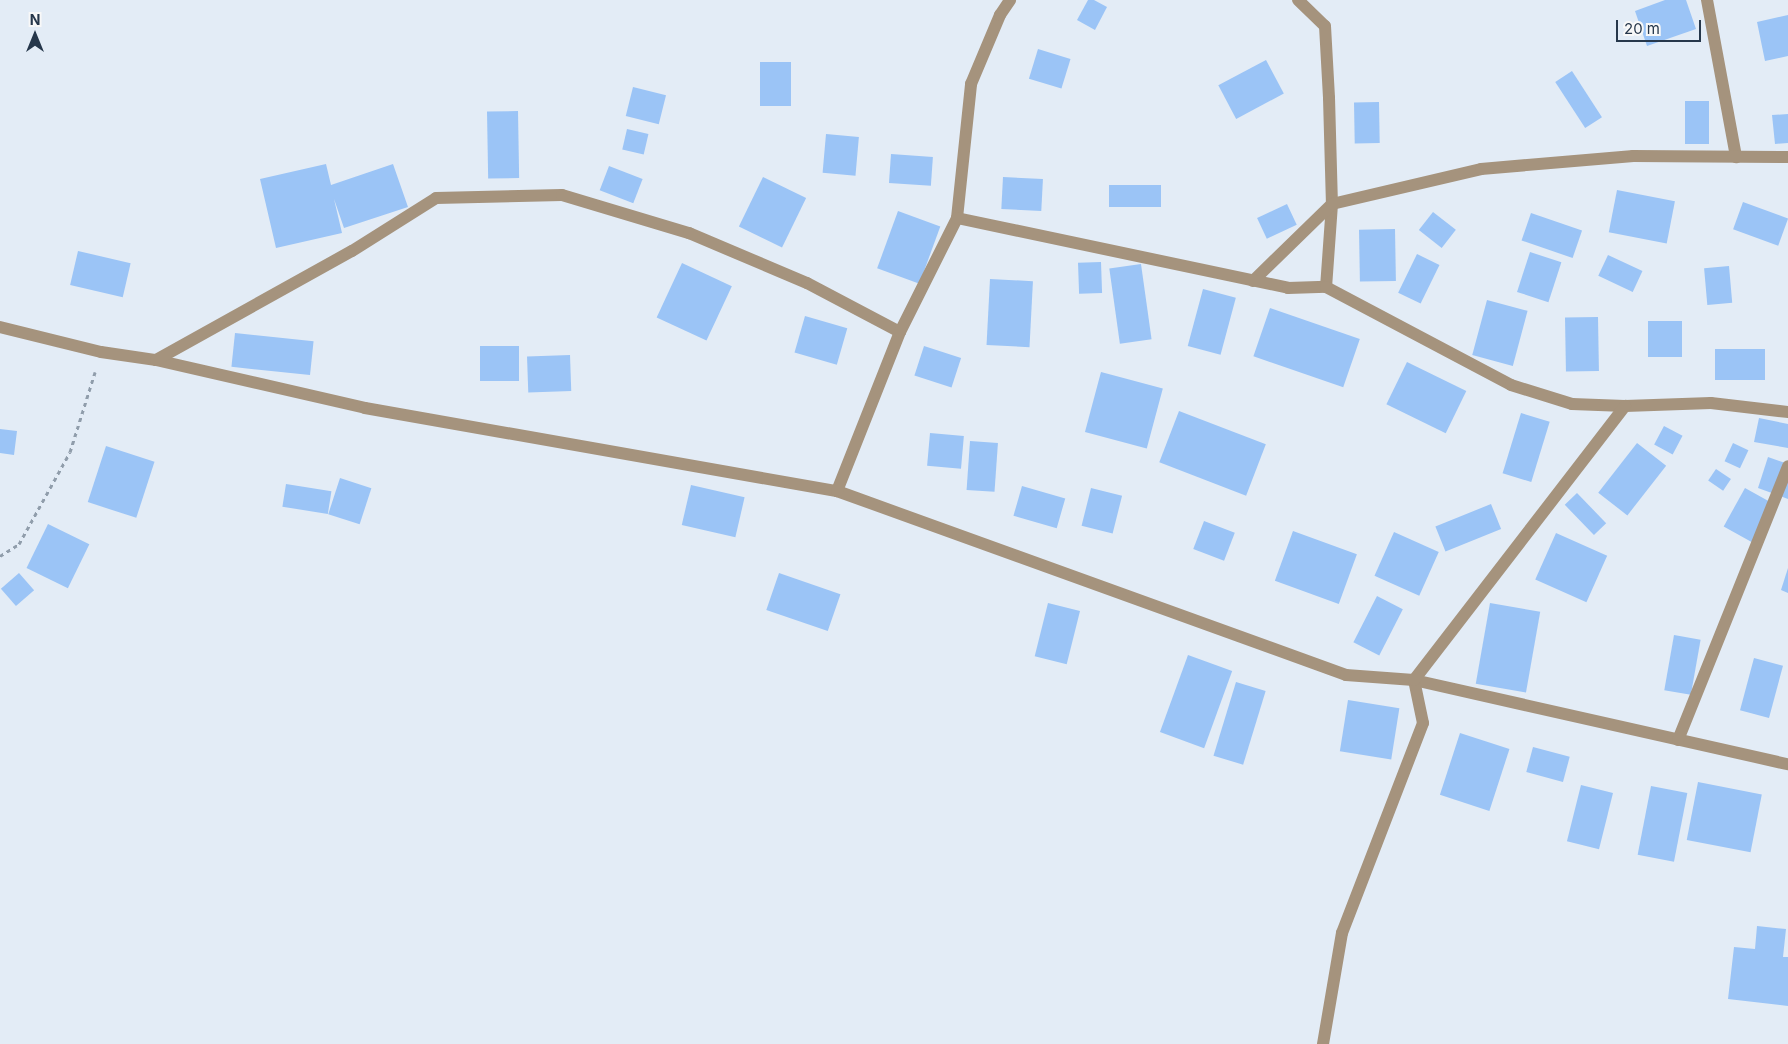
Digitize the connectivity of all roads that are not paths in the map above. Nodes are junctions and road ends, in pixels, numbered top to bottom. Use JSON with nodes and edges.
{"nodes":[{"id":1,"x":1010,"y":0,"type":"edge"},
{"id":2,"x":1298,"y":0,"type":"edge"},
{"id":3,"x":1707,"y":0,"type":"edge"},
{"id":4,"x":1736,"y":157,"type":"junction"},
{"id":5,"x":1788,"y":157,"type":"edge"},
{"id":6,"x":1332,"y":204,"type":"junction"},
{"id":7,"x":957,"y":218,"type":"junction"},
{"id":8,"x":1253,"y":281,"type":"junction"},
{"id":9,"x":1326,"y":287,"type":"junction"},
{"id":10,"x":0,"y":327,"type":"edge"},
{"id":11,"x":900,"y":332,"type":"junction"},
{"id":12,"x":156,"y":360,"type":"junction"},
{"id":13,"x":1625,"y":406,"type":"junction"},
{"id":14,"x":1788,"y":412,"type":"edge"},
{"id":15,"x":1788,"y":466,"type":"edge"},
{"id":16,"x":837,"y":491,"type":"junction"},
{"id":17,"x":1414,"y":680,"type":"junction"},
{"id":18,"x":1678,"y":740,"type":"junction"},
{"id":19,"x":1788,"y":764,"type":"edge"},
{"id":20,"x":1323,"y":1044,"type":"edge"}],
"edges":[{"from":1,"to":7,"type":"street"},
{"from":2,"to":6,"type":"street"},
{"from":3,"to":4,"type":"street"},
{"from":4,"to":5,"type":"street"},
{"from":4,"to":6,"type":"street"},
{"from":6,"to":8,"type":"street"},
{"from":6,"to":9,"type":"street"},
{"from":7,"to":8,"type":"street"},
{"from":7,"to":11,"type":"street"},
{"from":8,"to":9,"type":"street"},
{"from":9,"to":13,"type":"street"},
{"from":10,"to":12,"type":"street"},
{"from":11,"to":12,"type":"street"},
{"from":11,"to":16,"type":"street"},
{"from":12,"to":16,"type":"street"},
{"from":13,"to":14,"type":"street"},
{"from":13,"to":17,"type":"street"},
{"from":15,"to":18,"type":"street"},
{"from":16,"to":17,"type":"street"},
{"from":17,"to":18,"type":"street"},
{"from":17,"to":20,"type":"street"},
{"from":18,"to":19,"type":"street"}]}
